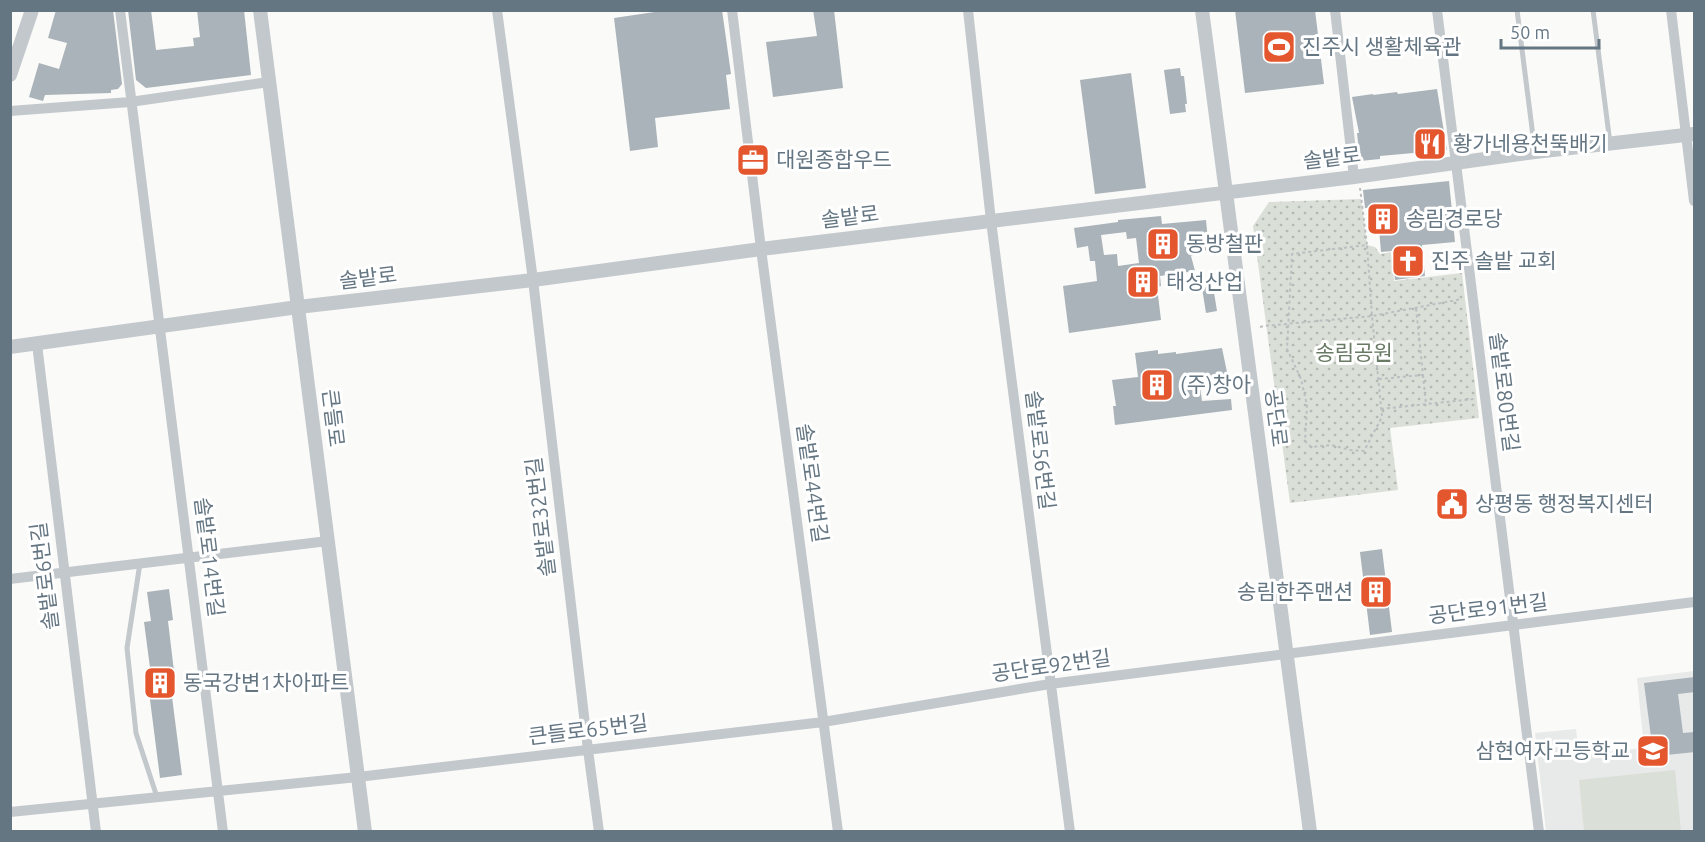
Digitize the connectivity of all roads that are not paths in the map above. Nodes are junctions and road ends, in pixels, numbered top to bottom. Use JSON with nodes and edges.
{"nodes":[{"id":1,"x":32,"y":10,"type":"edge"},
{"id":2,"x":120,"y":10,"type":"edge"},
{"id":3,"x":260,"y":10,"type":"edge"},
{"id":4,"x":497,"y":10,"type":"edge"},
{"id":5,"x":732,"y":10,"type":"edge"},
{"id":6,"x":968,"y":10,"type":"edge"},
{"id":7,"x":1202,"y":10,"type":"edge"},
{"id":8,"x":1335,"y":10,"type":"edge"},
{"id":9,"x":1437,"y":10,"type":"edge"},
{"id":10,"x":1518,"y":10,"type":"edge"},
{"id":11,"x":1593,"y":10,"type":"edge"},
{"id":12,"x":1671,"y":10,"type":"edge"},
{"id":13,"x":10,"y":75,"type":"edge"},
{"id":14,"x":269,"y":82,"type":"junction"},
{"id":15,"x":130,"y":102,"type":"junction"},
{"id":16,"x":10,"y":111,"type":"edge"},
{"id":17,"x":1690,"y":135,"type":"edge"},
{"id":18,"x":1610,"y":143,"type":"junction"},
{"id":19,"x":1535,"y":152,"type":"junction"},
{"id":20,"x":1455,"y":163,"type":"junction"},
{"id":21,"x":1356,"y":177,"type":"junction"},
{"id":22,"x":1225,"y":191,"type":"junction"},
{"id":23,"x":1695,"y":201,"type":"edge"},
{"id":24,"x":992,"y":221,"type":"junction"},
{"id":25,"x":761,"y":249,"type":"junction"},
{"id":26,"x":533,"y":280,"type":"junction"},
{"id":27,"x":298,"y":308,"type":"junction"},
{"id":28,"x":159,"y":327,"type":"junction"},
{"id":29,"x":37,"y":344,"type":"junction"},
{"id":30,"x":10,"y":347,"type":"edge"},
{"id":31,"x":328,"y":541,"type":"junction"},
{"id":32,"x":189,"y":557,"type":"junction"},
{"id":33,"x":140,"y":563,"type":"junction"},
{"id":34,"x":64,"y":572,"type":"junction"},
{"id":35,"x":10,"y":579,"type":"edge"},
{"id":36,"x":1695,"y":602,"type":"edge"},
{"id":37,"x":1513,"y":625,"type":"junction"},
{"id":38,"x":1286,"y":654,"type":"junction"},
{"id":39,"x":1050,"y":684,"type":"junction"},
{"id":40,"x":824,"y":722,"type":"junction"},
{"id":41,"x":588,"y":750,"type":"junction"},
{"id":42,"x":358,"y":777,"type":"junction"},
{"id":43,"x":218,"y":791,"type":"junction"},
{"id":44,"x":156,"y":797,"type":"junction"},
{"id":45,"x":92,"y":803,"type":"junction"},
{"id":46,"x":10,"y":812,"type":"edge"},
{"id":47,"x":96,"y":831,"type":"edge"},
{"id":48,"x":223,"y":831,"type":"edge"},
{"id":49,"x":365,"y":831,"type":"edge"},
{"id":50,"x":599,"y":831,"type":"edge"},
{"id":51,"x":838,"y":831,"type":"edge"},
{"id":52,"x":1070,"y":831,"type":"edge"},
{"id":53,"x":1310,"y":831,"type":"edge"},
{"id":54,"x":1539,"y":831,"type":"edge"}],
"edges":[{"from":1,"to":13,"type":"street"},
{"from":2,"to":15,"type":"street","name":"솔밭로14번길"},
{"from":3,"to":14,"type":"street","name":"큰들로"},
{"from":4,"to":26,"type":"street","name":"솔밭로32번길"},
{"from":5,"to":25,"type":"street","name":"솔밭로44번길"},
{"from":6,"to":24,"type":"street","name":"솔밭로56번길"},
{"from":7,"to":22,"type":"street","name":"공단로"},
{"from":8,"to":21,"type":"street"},
{"from":9,"to":20,"type":"street","name":"솔밭로80번길"},
{"from":10,"to":19,"type":"lane"},
{"from":11,"to":18,"type":"lane"},
{"from":12,"to":17,"type":"street"},
{"from":14,"to":15,"type":"street"},
{"from":14,"to":27,"type":"street","name":"큰들로"},
{"from":15,"to":16,"type":"street"},
{"from":15,"to":28,"type":"street","name":"솔밭로14번길"},
{"from":17,"to":18,"type":"street","name":"솔밭로"},
{"from":17,"to":23,"type":"street"},
{"from":18,"to":19,"type":"street","name":"솔밭로"},
{"from":19,"to":20,"type":"street","name":"솔밭로"},
{"from":20,"to":21,"type":"street","name":"솔밭로"},
{"from":20,"to":37,"type":"street","name":"솔밭로80번길"},
{"from":21,"to":22,"type":"street","name":"솔밭로"},
{"from":22,"to":24,"type":"street","name":"솔밭로"},
{"from":22,"to":38,"type":"street","name":"공단로"},
{"from":24,"to":25,"type":"street","name":"솔밭로"},
{"from":24,"to":39,"type":"street","name":"솔밭로56번길"},
{"from":25,"to":26,"type":"street","name":"솔밭로"},
{"from":25,"to":40,"type":"street","name":"솔밭로44번길"},
{"from":26,"to":27,"type":"street","name":"솔밭로"},
{"from":26,"to":41,"type":"street","name":"솔밭로32번길"},
{"from":27,"to":28,"type":"street","name":"솔밭로"},
{"from":27,"to":31,"type":"street","name":"큰들로"},
{"from":28,"to":29,"type":"street","name":"솔밭로"},
{"from":28,"to":32,"type":"street","name":"솔밭로14번길"},
{"from":29,"to":30,"type":"street","name":"솔밭로"},
{"from":29,"to":34,"type":"street","name":"솔밭로6번길"},
{"from":31,"to":32,"type":"street"},
{"from":31,"to":42,"type":"street","name":"큰들로"},
{"from":32,"to":33,"type":"street"},
{"from":32,"to":43,"type":"street","name":"솔밭로14번길"},
{"from":33,"to":34,"type":"street"},
{"from":33,"to":44,"type":"lane"},
{"from":34,"to":35,"type":"street"},
{"from":34,"to":45,"type":"street","name":"솔밭로6번길"},
{"from":36,"to":37,"type":"street","name":"공단로91번길"},
{"from":37,"to":38,"type":"street","name":"공단로91번길"},
{"from":37,"to":54,"type":"street","name":"솔밭로80번길"},
{"from":38,"to":39,"type":"street","name":"공단로92번길"},
{"from":38,"to":53,"type":"street","name":"공단로"},
{"from":39,"to":40,"type":"street","name":"공단로92번길"},
{"from":39,"to":52,"type":"street","name":"솔밭로56번길"},
{"from":40,"to":41,"type":"street","name":"큰들로65번길"},
{"from":40,"to":51,"type":"street","name":"솔밭로44번길"},
{"from":41,"to":42,"type":"street","name":"큰들로65번길"},
{"from":41,"to":50,"type":"street","name":"솔밭로32번길"},
{"from":42,"to":43,"type":"street","name":"큰들로65번길"},
{"from":42,"to":49,"type":"street","name":"큰들로"},
{"from":43,"to":44,"type":"street","name":"큰들로65번길"},
{"from":43,"to":48,"type":"street","name":"솔밭로14번길"},
{"from":44,"to":45,"type":"street","name":"큰들로65번길"},
{"from":45,"to":46,"type":"street","name":"큰들로65번길"},
{"from":45,"to":47,"type":"street","name":"솔밭로6번길"}]}
